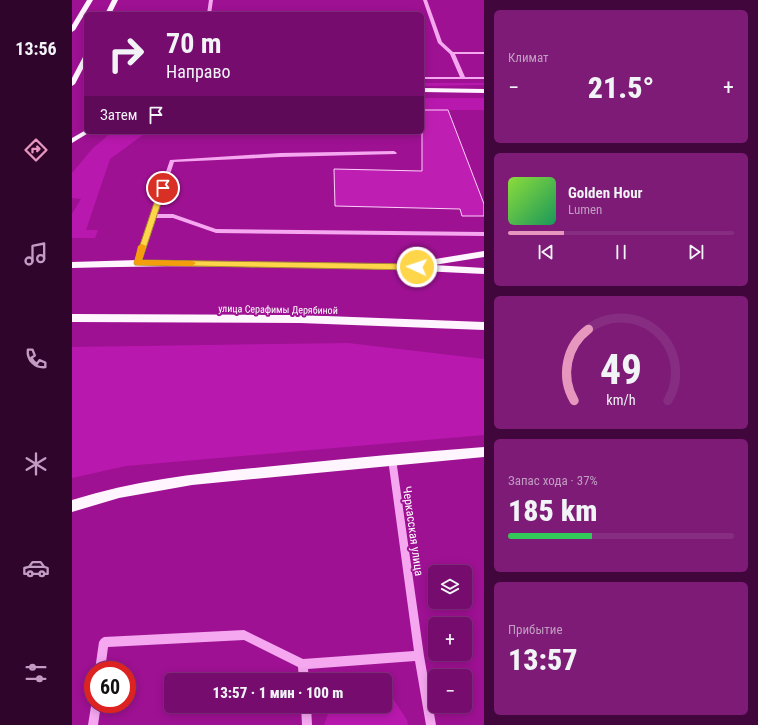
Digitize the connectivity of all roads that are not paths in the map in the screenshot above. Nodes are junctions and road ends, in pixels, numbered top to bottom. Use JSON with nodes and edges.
{"nodes":[{"id":1,"x":90,"y":0,"type":"edge"},
{"id":2,"x":115,"y":0,"type":"edge"},
{"id":3,"x":211,"y":0,"type":"edge"},
{"id":4,"x":425,"y":0,"type":"edge"},
{"id":5,"x":109,"y":12,"type":"edge"},
{"id":6,"x":209,"y":12,"type":"edge"},
{"id":7,"x":72,"y":30,"type":"edge"},
{"id":8,"x":452,"y":53,"type":"junction"},
{"id":9,"x":484,"y":53,"type":"edge"},
{"id":10,"x":84,"y":61,"type":"edge"},
{"id":11,"x":424,"y":78,"type":"edge"},
{"id":12,"x":463,"y":78,"type":"junction"},
{"id":13,"x":484,"y":78,"type":"edge"},
{"id":14,"x":72,"y":84,"type":"edge"},
{"id":15,"x":424,"y":90,"type":"edge"},
{"id":16,"x":484,"y":91,"type":"edge"},
{"id":17,"x":84,"y":134,"type":"edge"},
{"id":18,"x":72,"y":141,"type":"edge"},
{"id":19,"x":394,"y":153,"type":"dead end"},
{"id":20,"x":154,"y":216,"type":"junction"},
{"id":21,"x":484,"y":234,"type":"edge"},
{"id":22,"x":484,"y":254,"type":"edge"},
{"id":23,"x":138,"y":263,"type":"junction"},
{"id":24,"x":72,"y":265,"type":"edge"},
{"id":25,"x":404,"y":266,"type":"junction"},
{"id":26,"x":484,"y":272,"type":"edge"},
{"id":27,"x":72,"y":318,"type":"edge"},
{"id":28,"x":484,"y":326,"type":"edge"},
{"id":29,"x":484,"y":452,"type":"edge"},
{"id":30,"x":392,"y":459,"type":"junction"},
{"id":31,"x":72,"y":506,"type":"edge"},
{"id":32,"x":419,"y":656,"type":"junction"},
{"id":33,"x":101,"y":661,"type":"edge"},
{"id":34,"x":303,"y":664,"type":"junction"},
{"id":35,"x":304,"y":673,"type":"edge"},
{"id":36,"x":95,"y":713,"type":"edge"},
{"id":37,"x":306,"y":713,"type":"edge"},
{"id":38,"x":93,"y":725,"type":"edge"},
{"id":39,"x":307,"y":725,"type":"edge"},
{"id":40,"x":431,"y":725,"type":"edge"}],
"edges":[{"from":1,"to":7,"type":"main road"},
{"from":2,"to":5,"type":"main road"},
{"from":3,"to":6,"type":"street"},
{"from":4,"to":8,"type":"street"},
{"from":8,"to":9,"type":"street"},
{"from":8,"to":12,"type":"street"},
{"from":10,"to":14,"type":"main road"},
{"from":11,"to":12,"type":"street"},
{"from":12,"to":13,"type":"street"},
{"from":15,"to":16,"type":"main road"},
{"from":17,"to":18,"type":"main road"},
{"from":19,"to":20,"type":"street"},
{"from":20,"to":21,"type":"street"},
{"from":20,"to":23,"type":"street"},
{"from":22,"to":25,"type":"main road"},
{"from":23,"to":24,"type":"main road"},
{"from":23,"to":25,"type":"main road"},
{"from":25,"to":26,"type":"main road"},
{"from":27,"to":28,"type":"main road","name":"улица Серафимы Дерябиной"},
{"from":29,"to":30,"type":"main road"},
{"from":30,"to":31,"type":"main road"},
{"from":30,"to":32,"type":"street","name":"Черкасская улица"},
{"from":32,"to":34,"type":"street"},
{"from":32,"to":40,"type":"street","name":"Черкасская улица"},
{"from":33,"to":34,"type":"street"},
{"from":34,"to":35,"type":"street"},
{"from":36,"to":38,"type":"street"},
{"from":37,"to":39,"type":"street"}]}
